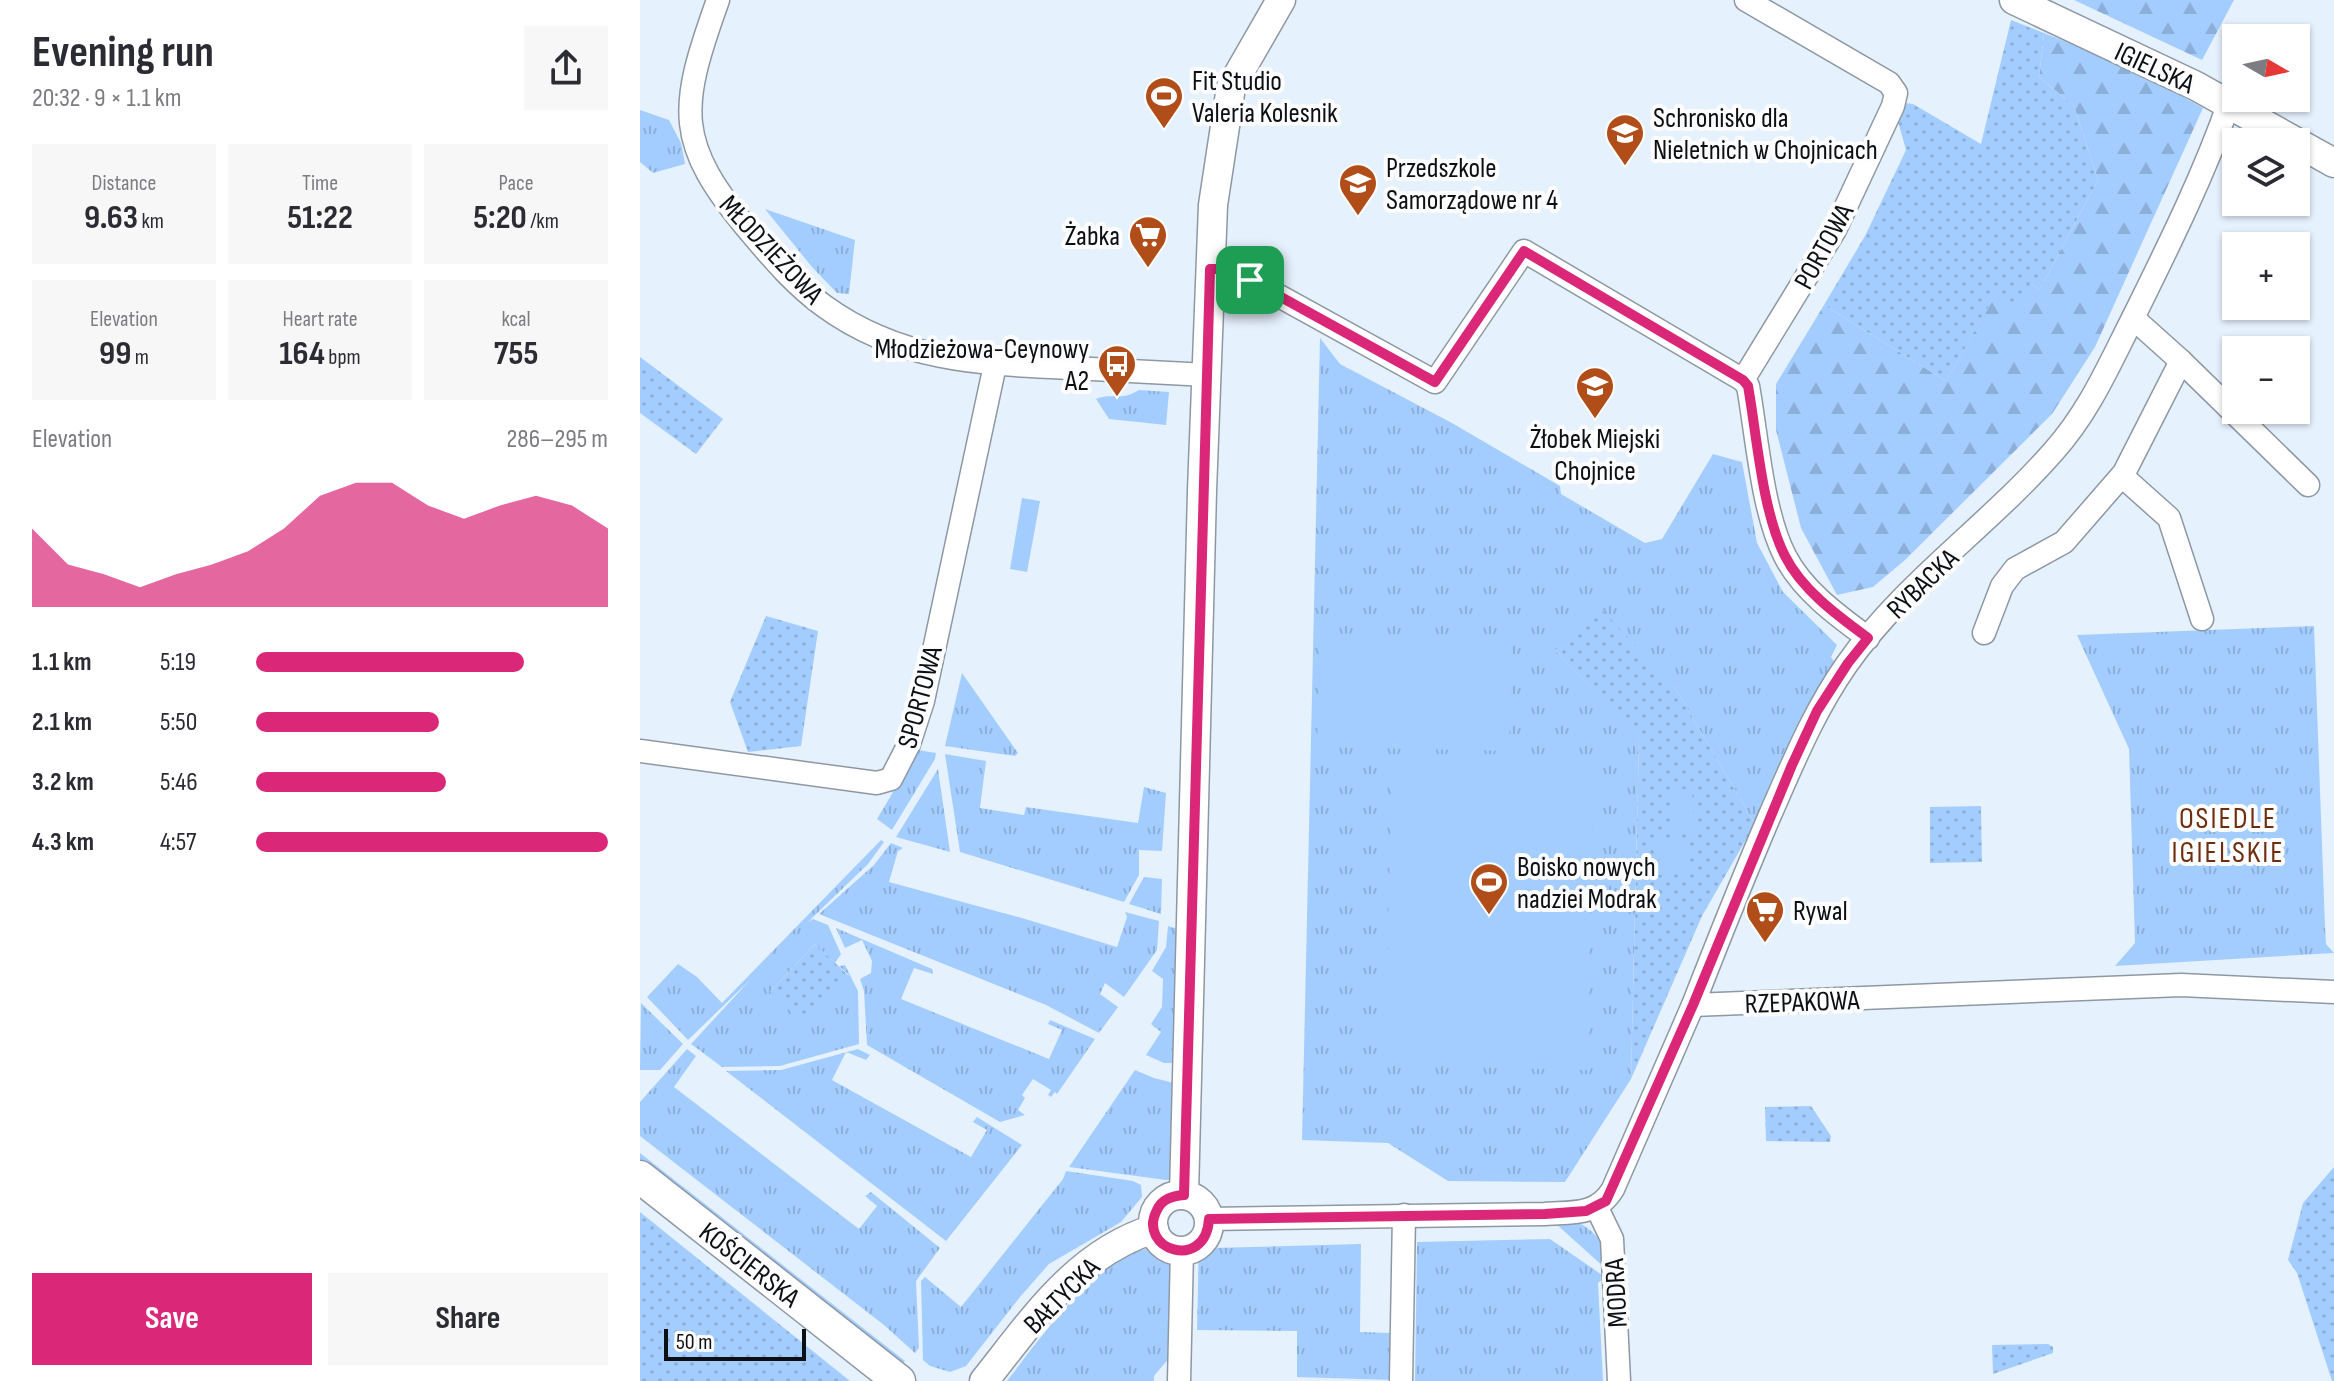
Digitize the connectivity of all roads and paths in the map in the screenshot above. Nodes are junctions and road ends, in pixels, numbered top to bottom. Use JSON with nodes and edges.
{"nodes":[{"id":1,"x":718,"y":0,"type":"edge"},
{"id":2,"x":1281,"y":0,"type":"edge"},
{"id":3,"x":1746,"y":0,"type":"edge"},
{"id":4,"x":2014,"y":0,"type":"edge"},
{"id":5,"x":2222,"y":100,"type":"edge"},
{"id":6,"x":2226,"y":112,"type":"edge"},
{"id":7,"x":2245,"y":112,"type":"edge"},
{"id":8,"x":2334,"y":163,"type":"edge"},
{"id":9,"x":1210,"y":269,"type":"junction"},
{"id":10,"x":2133,"y":318,"type":"junction"},
{"id":11,"x":2181,"y":361,"type":"junction"},
{"id":12,"x":995,"y":365,"type":"junction"},
{"id":13,"x":1207,"y":375,"type":"junction"},
{"id":14,"x":1743,"y":380,"type":"junction"},
{"id":15,"x":2122,"y":476,"type":"junction"},
{"id":16,"x":2308,"y":485,"type":"dead end"},
{"id":17,"x":2202,"y":619,"type":"dead end"},
{"id":18,"x":1984,"y":633,"type":"dead end"},
{"id":19,"x":1868,"y":638,"type":"junction"},
{"id":20,"x":640,"y":751,"type":"edge"},
{"id":21,"x":2334,"y":992,"type":"edge"},
{"id":22,"x":1693,"y":1005,"type":"junction"},
{"id":23,"x":640,"y":1177,"type":"edge"},
{"id":24,"x":1184,"y":1195,"type":"junction"},
{"id":25,"x":1597,"y":1208,"type":"junction"},
{"id":26,"x":1404,"y":1215,"type":"junction"},
{"id":27,"x":1209,"y":1219,"type":"junction"},
{"id":28,"x":1154,"y":1229,"type":"junction"},
{"id":29,"x":1182,"y":1251,"type":"junction"},
{"id":30,"x":899,"y":1381,"type":"edge"},
{"id":31,"x":984,"y":1381,"type":"edge"},
{"id":32,"x":1179,"y":1381,"type":"edge"},
{"id":33,"x":1401,"y":1381,"type":"edge"},
{"id":34,"x":1619,"y":1381,"type":"edge"}],
"edges":[{"from":1,"to":12,"type":"street","name":"MŁODZIEŻOWA"},
{"from":2,"to":9,"type":"street"},
{"from":3,"to":14,"type":"street","name":"PORTOWA"},
{"from":4,"to":5,"type":"street","name":"IGIELSKA"},
{"from":6,"to":10,"type":"street","name":"RYBACKA"},
{"from":7,"to":8,"type":"street","name":"IGIELSKA"},
{"from":9,"to":13,"type":"street"},
{"from":9,"to":14,"type":"street"},
{"from":10,"to":11,"type":"street"},
{"from":10,"to":19,"type":"street","name":"RYBACKA"},
{"from":11,"to":15,"type":"street"},
{"from":11,"to":16,"type":"street"},
{"from":12,"to":13,"type":"street","name":"MŁODZIEŻOWA"},
{"from":12,"to":20,"type":"street","name":"SPORTOWA"},
{"from":13,"to":24,"type":"street"},
{"from":14,"to":19,"type":"street"},
{"from":15,"to":17,"type":"street"},
{"from":15,"to":18,"type":"street"},
{"from":19,"to":22,"type":"street","name":"RYBACKA"},
{"from":21,"to":22,"type":"street","name":"RZEPAKOWA"},
{"from":22,"to":25,"type":"street"},
{"from":23,"to":30,"type":"main road","name":"KOŚCIERSKA"},
{"from":24,"to":27,"type":"street"},
{"from":24,"to":28,"type":"street"},
{"from":25,"to":26,"type":"street"},
{"from":25,"to":34,"type":"street","name":"MODRA"},
{"from":26,"to":27,"type":"street"},
{"from":26,"to":33,"type":"street"},
{"from":27,"to":29,"type":"street"},
{"from":28,"to":29,"type":"street"},
{"from":28,"to":31,"type":"street","name":"BAŁTYCKA"},
{"from":29,"to":32,"type":"street"}]}
